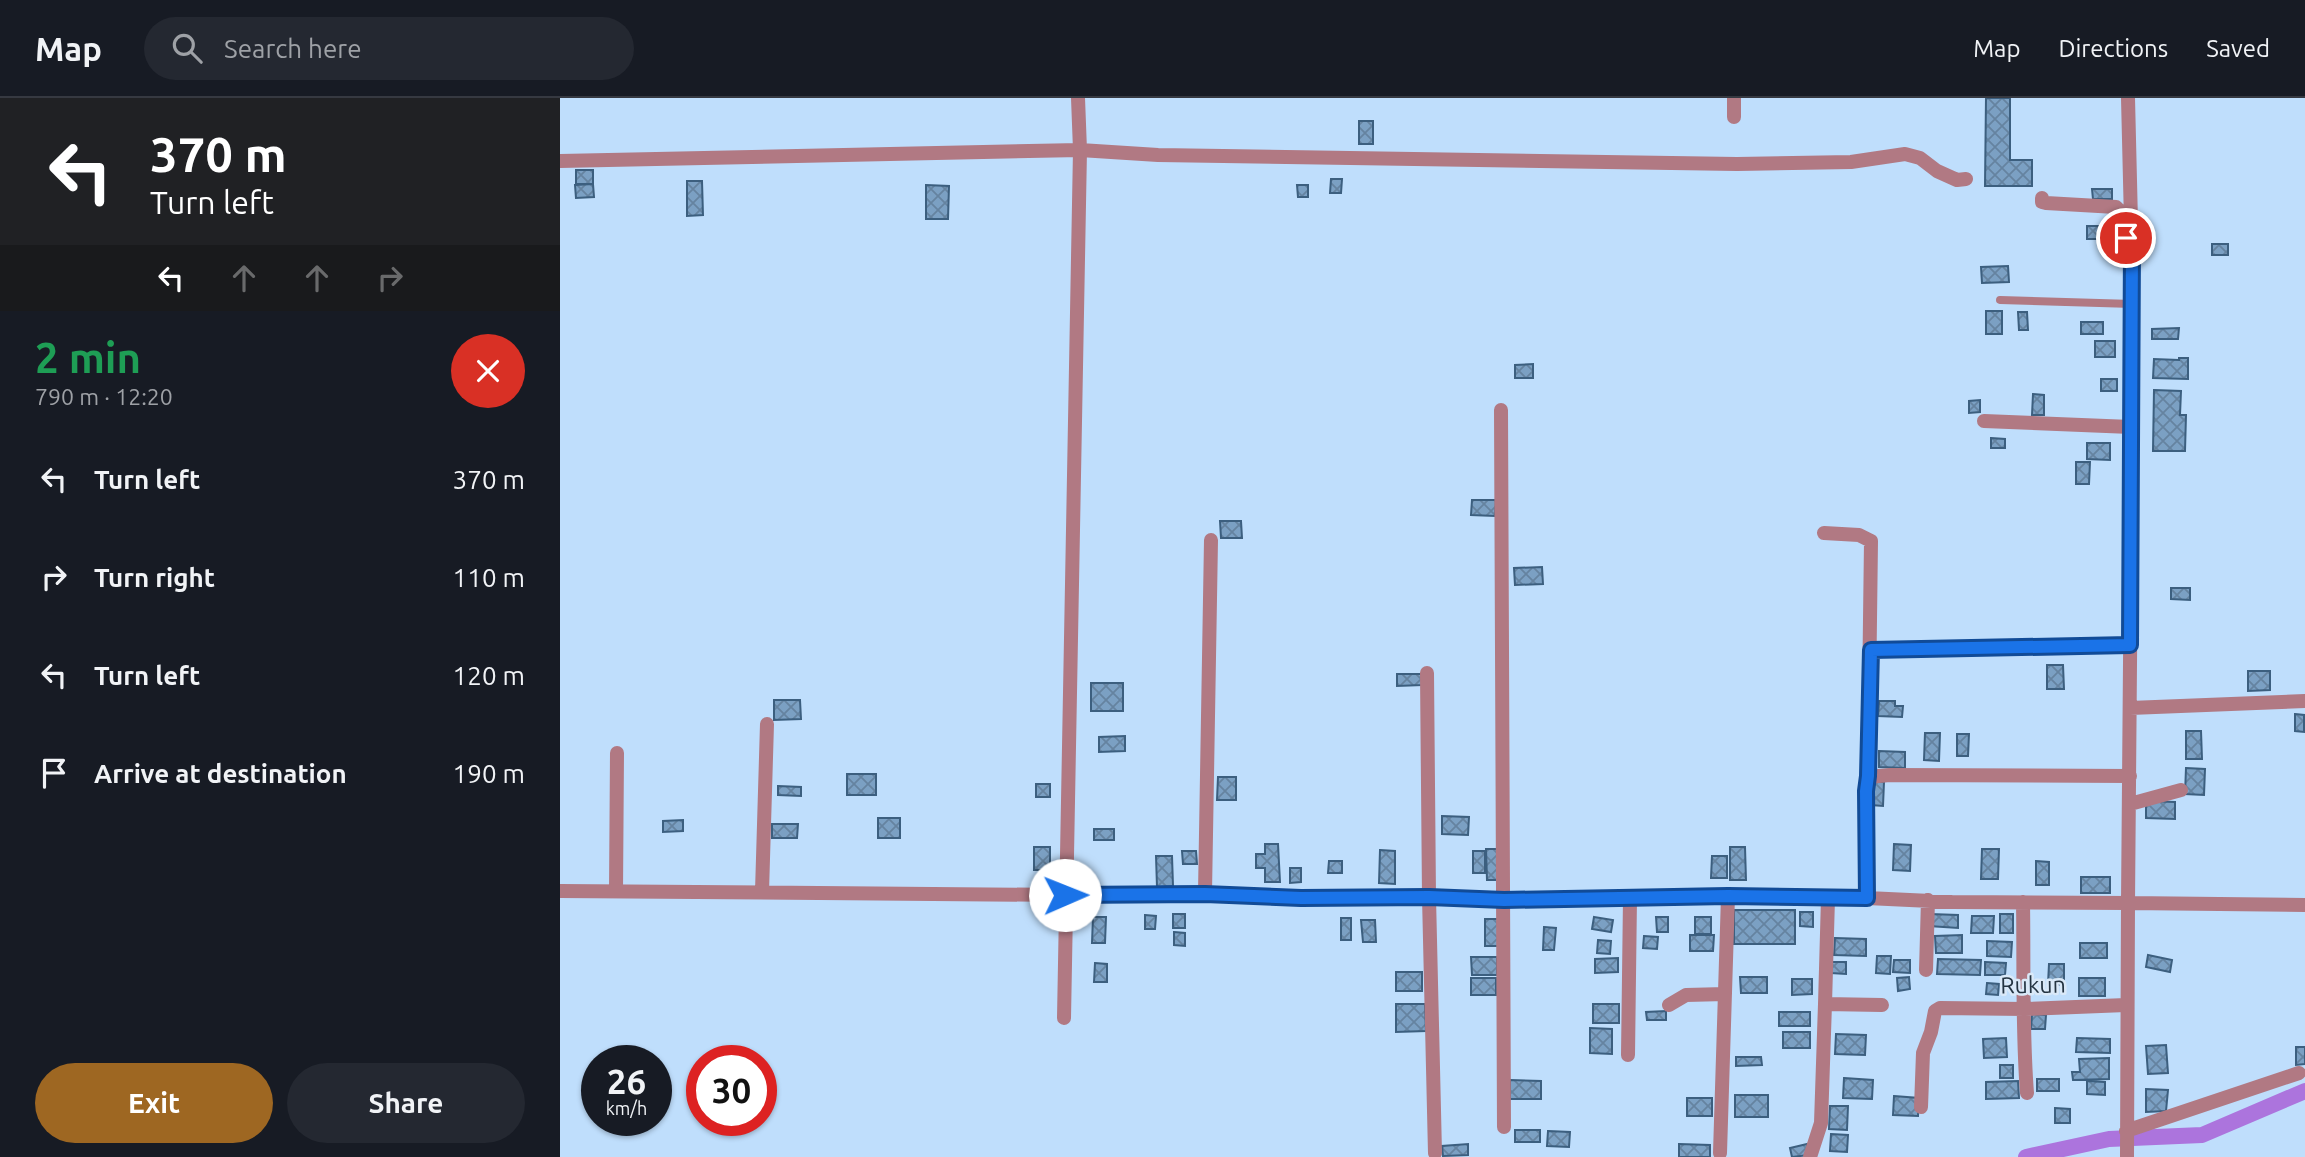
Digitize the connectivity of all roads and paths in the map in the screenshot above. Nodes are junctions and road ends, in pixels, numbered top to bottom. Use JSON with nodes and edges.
{"nodes":[{"id":1,"x":1078,"y":98,"type":"edge"},
{"id":2,"x":1734,"y":98,"type":"edge"},
{"id":3,"x":2128,"y":98,"type":"edge"},
{"id":4,"x":1734,"y":117,"type":"dead end"},
{"id":5,"x":1080,"y":150,"type":"junction"},
{"id":6,"x":560,"y":160,"type":"edge"},
{"id":7,"x":1966,"y":179,"type":"dead end"},
{"id":8,"x":2042,"y":198,"type":"dead end"},
{"id":9,"x":2132,"y":244,"type":"junction"},
{"id":10,"x":2000,"y":300,"type":"dead end"},
{"id":11,"x":2133,"y":303,"type":"junction"},
{"id":12,"x":1501,"y":410,"type":"dead end"},
{"id":13,"x":1984,"y":421,"type":"dead end"},
{"id":14,"x":2132,"y":427,"type":"junction"},
{"id":15,"x":1824,"y":533,"type":"dead end"},
{"id":16,"x":1211,"y":540,"type":"dead end"},
{"id":17,"x":2130,"y":645,"type":"junction"},
{"id":18,"x":1871,"y":650,"type":"junction"},
{"id":19,"x":1427,"y":673,"type":"dead end"},
{"id":20,"x":2305,"y":701,"type":"edge"},
{"id":21,"x":2130,"y":708,"type":"junction"},
{"id":22,"x":767,"y":724,"type":"dead end"},
{"id":23,"x":617,"y":753,"type":"dead end"},
{"id":24,"x":1868,"y":776,"type":"junction"},
{"id":25,"x":2130,"y":776,"type":"junction"},
{"id":26,"x":2181,"y":790,"type":"dead end"},
{"id":27,"x":2130,"y":804,"type":"junction"},
{"id":28,"x":560,"y":891,"type":"edge"},
{"id":29,"x":616,"y":891,"type":"junction"},
{"id":30,"x":762,"y":892,"type":"junction"},
{"id":31,"x":1205,"y":894,"type":"junction"},
{"id":32,"x":1065,"y":895,"type":"junction"},
{"id":33,"x":1728,"y":896,"type":"junction"},
{"id":34,"x":1429,"y":897,"type":"junction"},
{"id":35,"x":1630,"y":898,"type":"junction"},
{"id":36,"x":1828,"y":898,"type":"junction"},
{"id":37,"x":1867,"y":898,"type":"junction"},
{"id":38,"x":1504,"y":900,"type":"junction"},
{"id":39,"x":1928,"y":900,"type":"junction"},
{"id":40,"x":2022,"y":902,"type":"junction"},
{"id":41,"x":2128,"y":903,"type":"junction"},
{"id":42,"x":2305,"y":905,"type":"edge"},
{"id":43,"x":1926,"y":970,"type":"dead end"},
{"id":44,"x":1725,"y":994,"type":"junction"},
{"id":45,"x":1825,"y":1004,"type":"junction"},
{"id":46,"x":1670,"y":1005,"type":"dead end"},
{"id":47,"x":1882,"y":1005,"type":"dead end"},
{"id":48,"x":2126,"y":1005,"type":"junction"},
{"id":49,"x":2025,"y":1009,"type":"junction"},
{"id":50,"x":1063,"y":1018,"type":"dead end"},
{"id":51,"x":1628,"y":1055,"type":"dead end"},
{"id":52,"x":2299,"y":1073,"type":"dead end"},
{"id":53,"x":2027,"y":1093,"type":"dead end"},
{"id":54,"x":1921,"y":1107,"type":"dead end"},
{"id":55,"x":1504,"y":1127,"type":"dead end"},
{"id":56,"x":2127,"y":1135,"type":"junction"},
{"id":57,"x":1435,"y":1153,"type":"dead end"},
{"id":58,"x":1720,"y":1153,"type":"dead end"},
{"id":59,"x":1810,"y":1157,"type":"edge"},
{"id":60,"x":2127,"y":1157,"type":"edge"}],
"edges":[{"from":1,"to":5,"type":"street"},
{"from":2,"to":4,"type":"street"},
{"from":3,"to":9,"type":"street"},
{"from":5,"to":6,"type":"street"},
{"from":5,"to":7,"type":"street"},
{"from":5,"to":32,"type":"street"},
{"from":8,"to":9,"type":"street"},
{"from":9,"to":11,"type":"street"},
{"from":10,"to":11,"type":"lane"},
{"from":11,"to":14,"type":"street"},
{"from":12,"to":38,"type":"street"},
{"from":13,"to":14,"type":"street"},
{"from":14,"to":17,"type":"street"},
{"from":15,"to":18,"type":"street"},
{"from":16,"to":31,"type":"street"},
{"from":17,"to":18,"type":"street"},
{"from":17,"to":21,"type":"street"},
{"from":18,"to":24,"type":"street"},
{"from":19,"to":34,"type":"street"},
{"from":20,"to":21,"type":"street"},
{"from":21,"to":25,"type":"street"},
{"from":22,"to":30,"type":"street"},
{"from":23,"to":29,"type":"street"},
{"from":24,"to":25,"type":"street"},
{"from":24,"to":37,"type":"street"},
{"from":25,"to":27,"type":"street"},
{"from":26,"to":27,"type":"street"},
{"from":27,"to":41,"type":"street"},
{"from":28,"to":29,"type":"street"},
{"from":29,"to":30,"type":"street"},
{"from":30,"to":32,"type":"street"},
{"from":31,"to":32,"type":"street"},
{"from":31,"to":34,"type":"street"},
{"from":32,"to":50,"type":"street"},
{"from":33,"to":35,"type":"street"},
{"from":33,"to":36,"type":"street"},
{"from":33,"to":44,"type":"street"},
{"from":34,"to":38,"type":"street"},
{"from":34,"to":57,"type":"street"},
{"from":35,"to":38,"type":"street"},
{"from":35,"to":51,"type":"street"},
{"from":36,"to":37,"type":"street"},
{"from":36,"to":45,"type":"street"},
{"from":37,"to":39,"type":"street"},
{"from":38,"to":55,"type":"street"},
{"from":39,"to":40,"type":"street"},
{"from":39,"to":43,"type":"street"},
{"from":40,"to":41,"type":"street"},
{"from":40,"to":49,"type":"street"},
{"from":41,"to":42,"type":"street"},
{"from":41,"to":48,"type":"street"},
{"from":44,"to":46,"type":"street"},
{"from":44,"to":58,"type":"street"},
{"from":45,"to":47,"type":"street"},
{"from":45,"to":59,"type":"street"},
{"from":48,"to":49,"type":"street","name":"Rukun"},
{"from":48,"to":56,"type":"street"},
{"from":49,"to":53,"type":"street"},
{"from":49,"to":54,"type":"street","name":"Rukun"},
{"from":52,"to":56,"type":"street"},
{"from":56,"to":60,"type":"street"}]}
